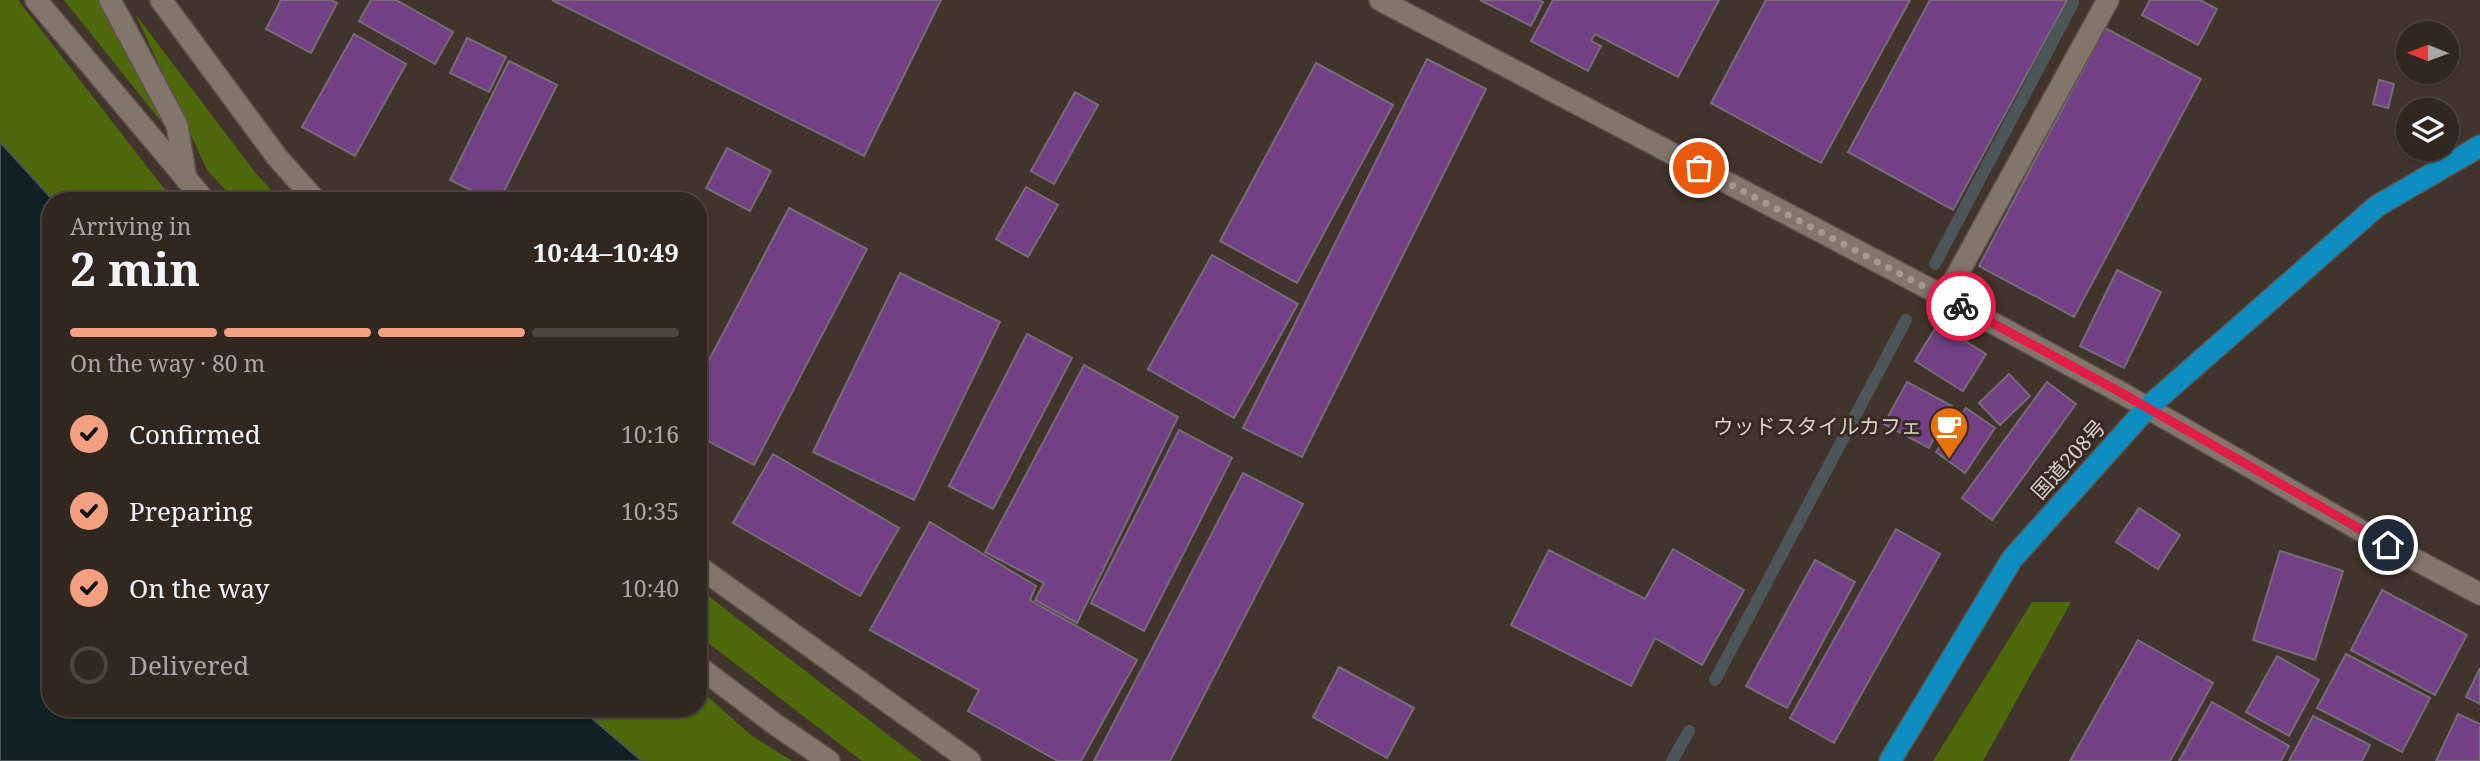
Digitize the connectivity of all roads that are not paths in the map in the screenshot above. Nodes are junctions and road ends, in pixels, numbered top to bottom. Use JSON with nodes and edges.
{"nodes":[{"id":1,"x":36,"y":0,"type":"edge"},
{"id":2,"x":110,"y":0,"type":"edge"},
{"id":3,"x":161,"y":0,"type":"edge"},
{"id":4,"x":1380,"y":0,"type":"edge"},
{"id":5,"x":2108,"y":0,"type":"edge"},
{"id":6,"x":2480,"y":146,"type":"edge"},
{"id":7,"x":187,"y":181,"type":"junction"},
{"id":8,"x":197,"y":192,"type":"edge"},
{"id":9,"x":308,"y":192,"type":"edge"},
{"id":10,"x":1945,"y":297,"type":"junction"},
{"id":11,"x":2147,"y":408,"type":"junction"},
{"id":12,"x":707,"y":572,"type":"edge"},
{"id":13,"x":2480,"y":594,"type":"edge"},
{"id":14,"x":707,"y":673,"type":"edge"},
{"id":15,"x":828,"y":761,"type":"edge"},
{"id":16,"x":970,"y":761,"type":"edge"},
{"id":17,"x":1890,"y":761,"type":"edge"}],
"edges":[{"from":1,"to":7,"type":"street"},
{"from":2,"to":7,"type":"street"},
{"from":3,"to":9,"type":"street"},
{"from":4,"to":10,"type":"street"},
{"from":5,"to":10,"type":"street"},
{"from":6,"to":11,"type":"highway","name":"国道208号"},
{"from":7,"to":8,"type":"street"},
{"from":10,"to":11,"type":"street"},
{"from":11,"to":13,"type":"street"},
{"from":11,"to":17,"type":"highway","name":"国道208号"},
{"from":12,"to":16,"type":"street"},
{"from":14,"to":15,"type":"street"}]}
